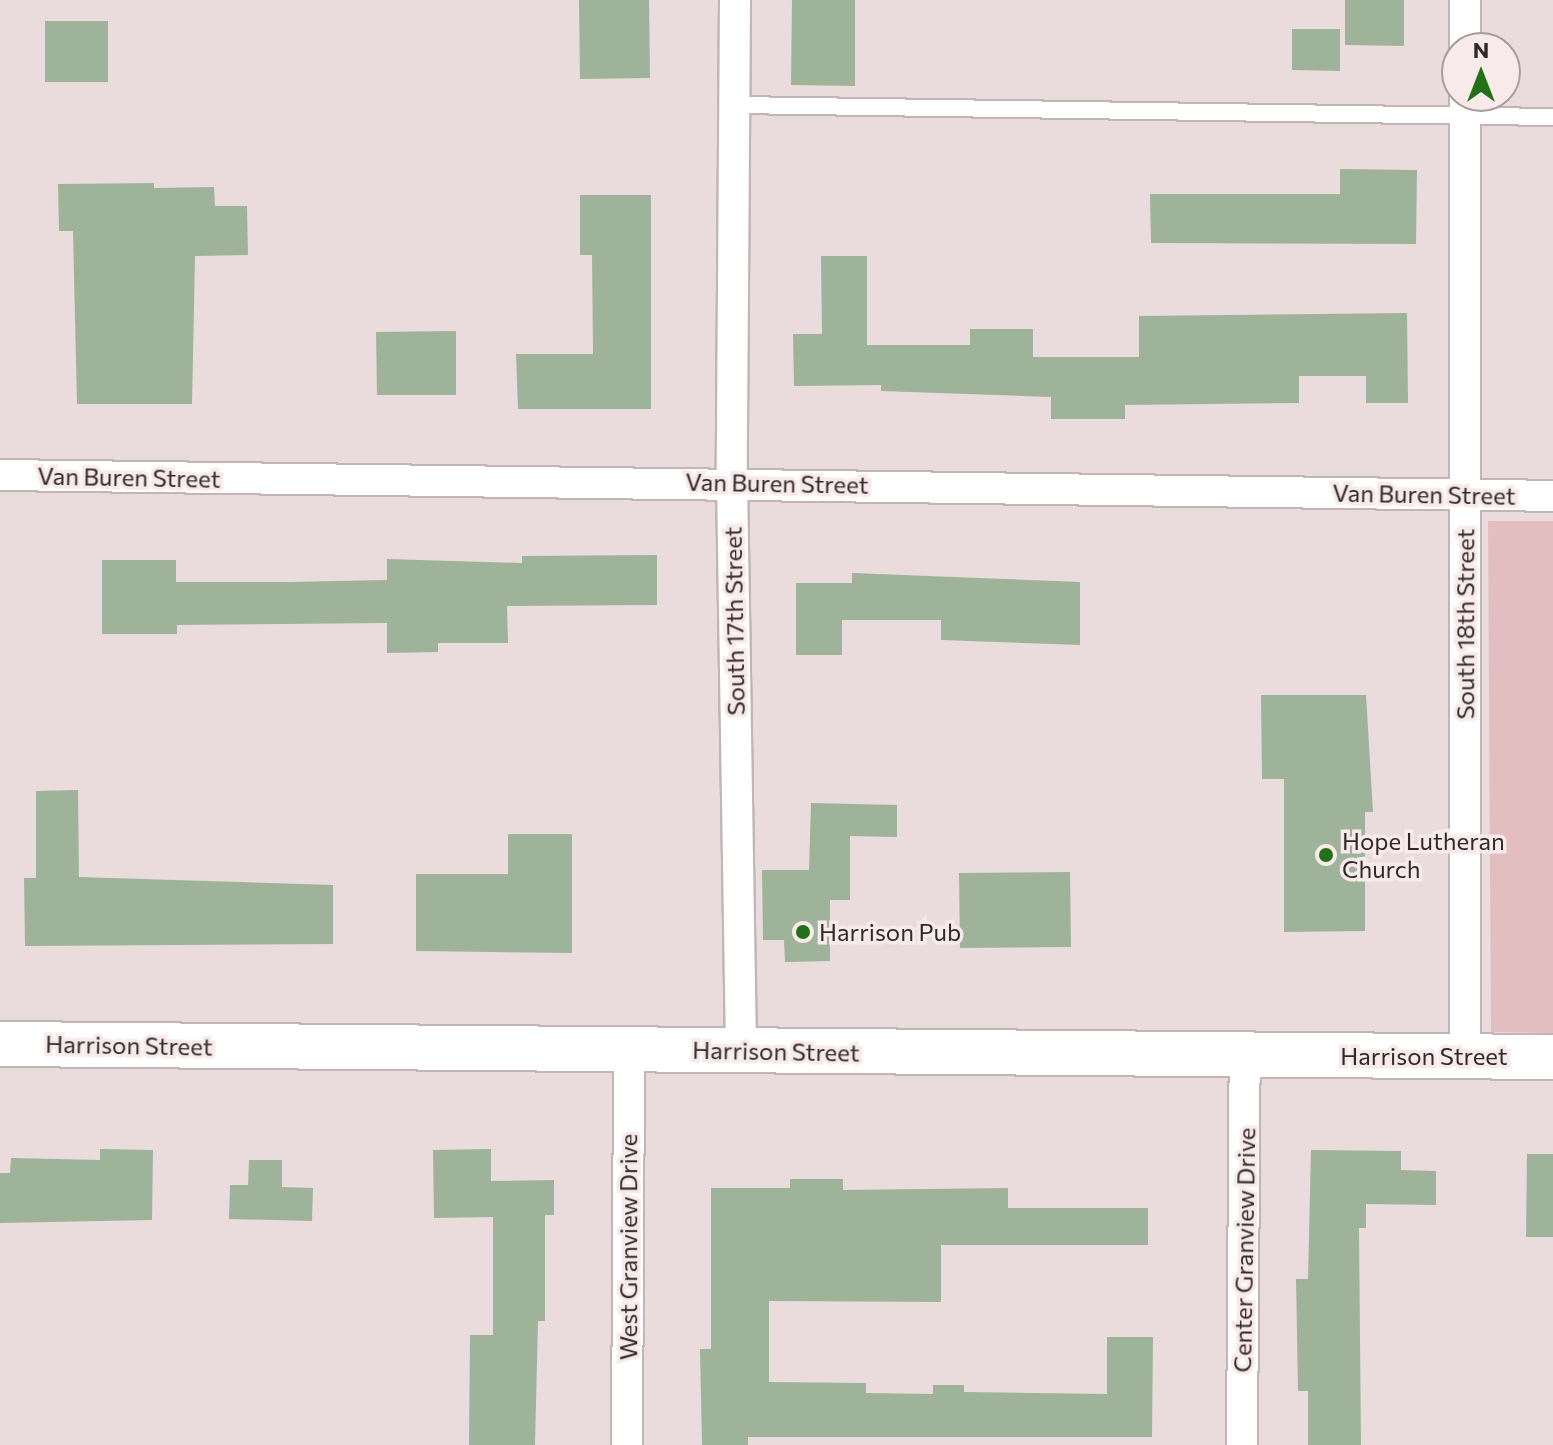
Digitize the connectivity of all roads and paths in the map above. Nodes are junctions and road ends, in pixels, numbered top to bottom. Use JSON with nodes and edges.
{"nodes":[{"id":1,"x":735,"y":0,"type":"edge"},
{"id":2,"x":1465,"y":0,"type":"edge"},
{"id":3,"x":1465,"y":32,"type":"edge"},
{"id":4,"x":734,"y":105,"type":"junction"},
{"id":5,"x":1441,"y":106,"type":"edge"},
{"id":6,"x":1465,"y":112,"type":"edge"},
{"id":7,"x":1513,"y":112,"type":"edge"},
{"id":8,"x":1553,"y":117,"type":"edge"},
{"id":9,"x":0,"y":475,"type":"edge"},
{"id":10,"x":732,"y":482,"type":"junction"},
{"id":11,"x":1465,"y":495,"type":"junction"},
{"id":12,"x":1553,"y":496,"type":"edge"},
{"id":13,"x":0,"y":1044,"type":"edge"},
{"id":14,"x":629,"y":1049,"type":"junction"},
{"id":15,"x":741,"y":1050,"type":"junction"},
{"id":16,"x":1245,"y":1055,"type":"junction"},
{"id":17,"x":1465,"y":1056,"type":"junction"},
{"id":18,"x":1553,"y":1057,"type":"edge"},
{"id":19,"x":627,"y":1445,"type":"edge"},
{"id":20,"x":1242,"y":1445,"type":"edge"}],
"edges":[{"from":1,"to":4,"type":"street","name":"South 17th Street"},
{"from":2,"to":3,"type":"street"},
{"from":4,"to":5,"type":"lane"},
{"from":4,"to":10,"type":"street","name":"South 17th Street"},
{"from":6,"to":11,"type":"street","name":"South 18th Street"},
{"from":7,"to":8,"type":"lane"},
{"from":9,"to":10,"type":"street","name":"Van Buren Street"},
{"from":10,"to":11,"type":"street","name":"Van Buren Street"},
{"from":10,"to":15,"type":"street","name":"South 17th Street"},
{"from":11,"to":12,"type":"street","name":"Van Buren Street"},
{"from":11,"to":17,"type":"street","name":"South 18th Street"},
{"from":13,"to":14,"type":"street","name":"Harrison Street"},
{"from":14,"to":15,"type":"street","name":"Harrison Street"},
{"from":14,"to":19,"type":"street","name":"West Granview Drive"},
{"from":15,"to":16,"type":"street","name":"Harrison Street"},
{"from":16,"to":17,"type":"street","name":"Harrison Street"},
{"from":16,"to":20,"type":"street","name":"Center Granview Drive"},
{"from":17,"to":18,"type":"street","name":"Harrison Street"}]}
